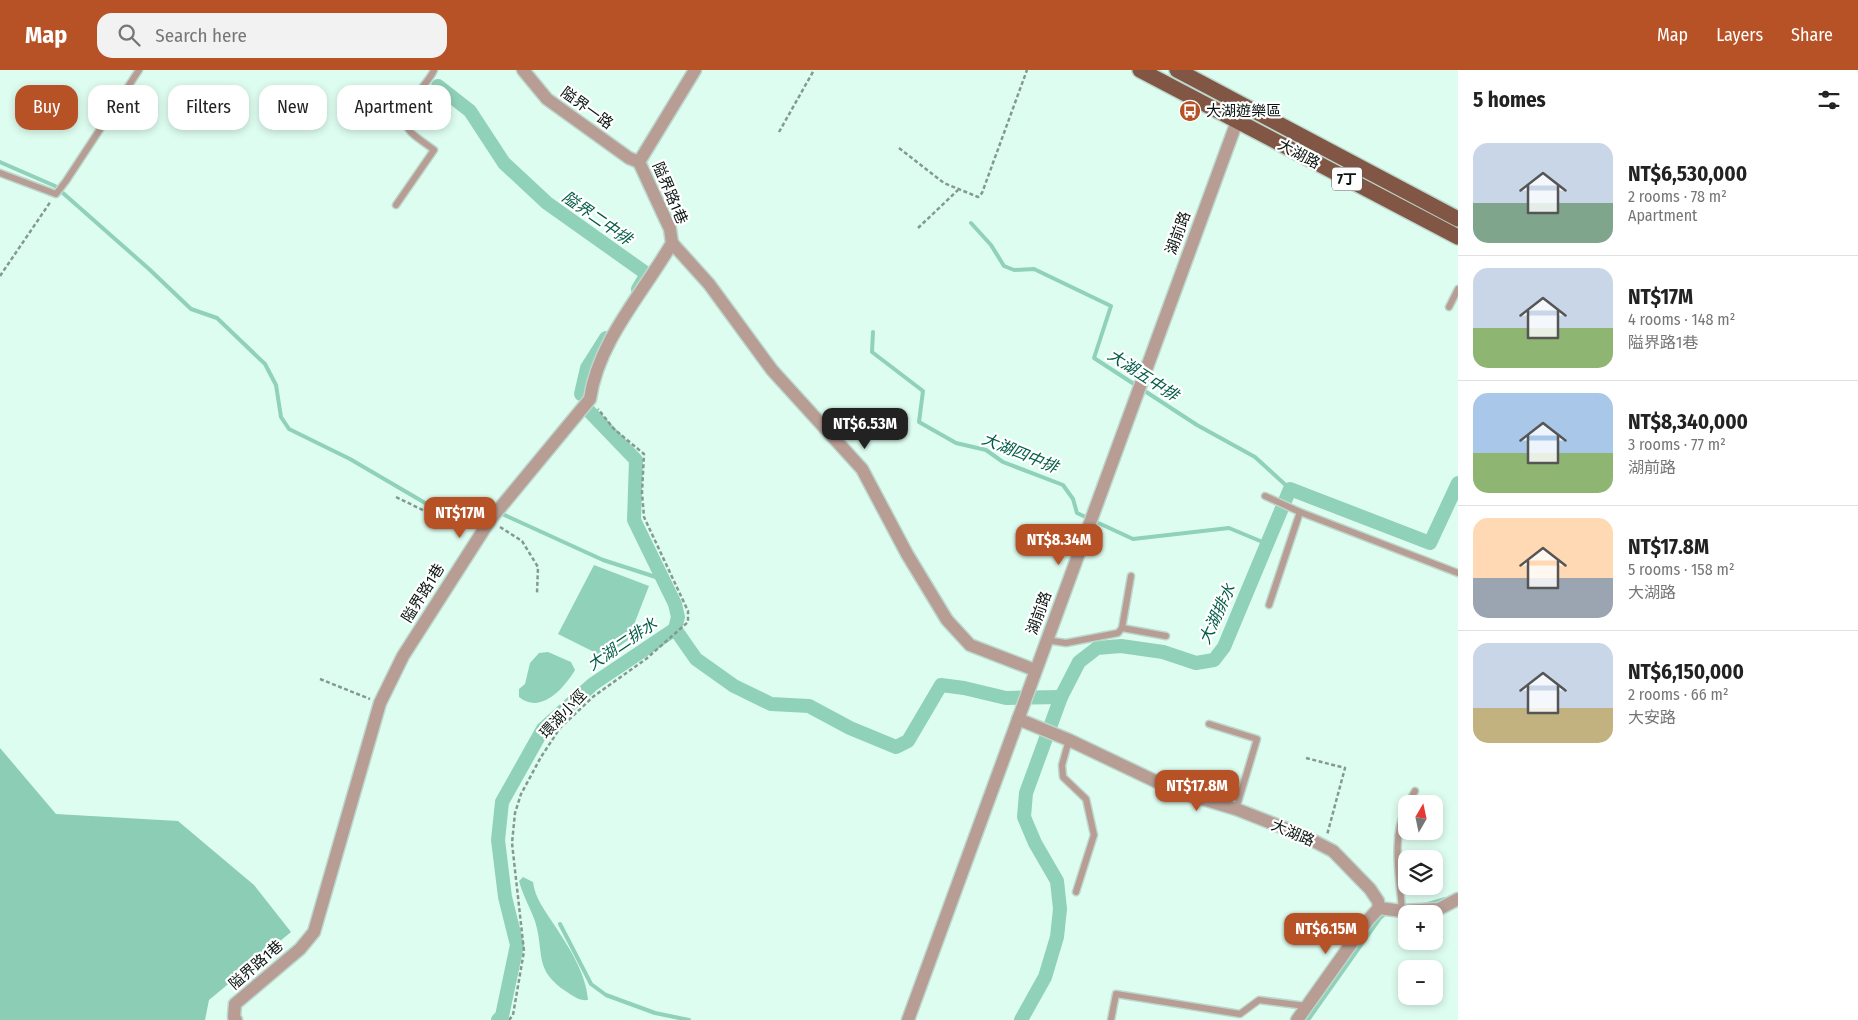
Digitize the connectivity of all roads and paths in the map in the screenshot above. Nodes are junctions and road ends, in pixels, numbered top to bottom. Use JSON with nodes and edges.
{"nodes":[{"id":1,"x":138,"y":70,"type":"edge"},
{"id":2,"x":434,"y":70,"type":"edge"},
{"id":3,"x":695,"y":70,"type":"edge"},
{"id":4,"x":814,"y":70,"type":"edge"},
{"id":5,"x":1027,"y":70,"type":"edge"},
{"id":6,"x":1140,"y":70,"type":"edge"},
{"id":7,"x":1177,"y":70,"type":"edge"},
{"id":8,"x":524,"y":71,"type":"edge"},
{"id":9,"x":1243,"y":105,"type":"junction"},
{"id":10,"x":1237,"y":121,"type":"junction"},
{"id":11,"x":779,"y":132,"type":"dead end"},
{"id":12,"x":898,"y":148,"type":"dead end"},
{"id":13,"x":639,"y":162,"type":"junction"},
{"id":14,"x":0,"y":173,"type":"edge"},
{"id":15,"x":958,"y":190,"type":"junction"},
{"id":16,"x":56,"y":194,"type":"junction"},
{"id":17,"x":396,"y":205,"type":"dead end"},
{"id":18,"x":1458,"y":219,"type":"edge"},
{"id":19,"x":918,"y":228,"type":"dead end"},
{"id":20,"x":1458,"y":237,"type":"edge"},
{"id":21,"x":672,"y":243,"type":"junction"},
{"id":22,"x":0,"y":276,"type":"edge"},
{"id":23,"x":1458,"y":289,"type":"edge"},
{"id":24,"x":1449,"y":307,"type":"dead end"},
{"id":25,"x":590,"y":398,"type":"junction"},
{"id":26,"x":1265,"y":496,"type":"dead end"},
{"id":27,"x":1300,"y":512,"type":"junction"},
{"id":28,"x":1458,"y":573,"type":"edge"},
{"id":29,"x":1131,"y":576,"type":"dead end"},
{"id":30,"x":1269,"y":605,"type":"dead end"},
{"id":31,"x":1122,"y":628,"type":"junction"},
{"id":32,"x":1166,"y":636,"type":"dead end"},
{"id":33,"x":1046,"y":640,"type":"junction"},
{"id":34,"x":1035,"y":670,"type":"junction"},
{"id":35,"x":320,"y":679,"type":"dead end"},
{"id":36,"x":380,"y":703,"type":"junction"},
{"id":37,"x":1018,"y":719,"type":"junction"},
{"id":38,"x":1208,"y":724,"type":"dead end"},
{"id":39,"x":1069,"y":740,"type":"junction"},
{"id":40,"x":1306,"y":758,"type":"dead end"},
{"id":41,"x":1415,"y":791,"type":"dead end"},
{"id":42,"x":1413,"y":795,"type":"edge"},
{"id":43,"x":1236,"y":810,"type":"junction"},
{"id":44,"x":1398,"y":834,"type":"edge"},
{"id":45,"x":1324,"y":846,"type":"junction"},
{"id":46,"x":1076,"y":892,"type":"dead end"},
{"id":47,"x":1458,"y":899,"type":"edge"},
{"id":48,"x":1402,"y":905,"type":"edge"},
{"id":49,"x":1443,"y":907,"type":"edge"},
{"id":50,"x":1379,"y":908,"type":"junction"},
{"id":51,"x":1398,"y":910,"type":"edge"},
{"id":52,"x":1306,"y":1006,"type":"junction"},
{"id":53,"x":236,"y":1020,"type":"edge"},
{"id":54,"x":509,"y":1020,"type":"edge"},
{"id":55,"x":908,"y":1020,"type":"edge"},
{"id":56,"x":1111,"y":1020,"type":"edge"},
{"id":57,"x":1297,"y":1020,"type":"edge"}],
"edges":[{"from":1,"to":16,"type":"lane"},
{"from":2,"to":17,"type":"lane"},
{"from":3,"to":13,"type":"street","name":"隘界路1巷"},
{"from":4,"to":11,"type":"path"},
{"from":5,"to":15,"type":"path"},
{"from":6,"to":10,"type":"main road","name":"大湖路","number":"7丁"},
{"from":7,"to":9,"type":"main road","name":"大湖路","number":"7丁"},
{"from":8,"to":13,"type":"street","name":"隘界一路"},
{"from":9,"to":10,"type":"street","name":"湖前路"},
{"from":9,"to":18,"type":"main road","name":"大湖路","number":"7丁"},
{"from":10,"to":20,"type":"main road","name":"大湖路","number":"7丁"},
{"from":10,"to":33,"type":"street","name":"湖前路"},
{"from":12,"to":15,"type":"path"},
{"from":13,"to":21,"type":"street","name":"隘界路1巷"},
{"from":14,"to":16,"type":"lane"},
{"from":15,"to":19,"type":"path"},
{"from":16,"to":22,"type":"path"},
{"from":21,"to":25,"type":"street","name":"隘界路1巷"},
{"from":21,"to":34,"type":"street"},
{"from":23,"to":24,"type":"lane"},
{"from":25,"to":36,"type":"street","name":"隘界路1巷"},
{"from":25,"to":54,"type":"path","name":"環湖小徑"},
{"from":26,"to":27,"type":"lane"},
{"from":27,"to":28,"type":"lane"},
{"from":27,"to":30,"type":"lane"},
{"from":29,"to":31,"type":"lane"},
{"from":31,"to":32,"type":"lane"},
{"from":31,"to":33,"type":"lane"},
{"from":33,"to":34,"type":"street","name":"湖前路"},
{"from":34,"to":37,"type":"street","name":"湖前路"},
{"from":35,"to":36,"type":"path"},
{"from":36,"to":53,"type":"street","name":"隘界路1巷"},
{"from":37,"to":39,"type":"street","name":"大湖路"},
{"from":37,"to":55,"type":"street","name":"湖前路"},
{"from":38,"to":43,"type":"lane"},
{"from":39,"to":43,"type":"street","name":"大湖路"},
{"from":39,"to":46,"type":"lane"},
{"from":40,"to":45,"type":"path"},
{"from":41,"to":42,"type":"lane"},
{"from":43,"to":45,"type":"street","name":"大湖路"},
{"from":44,"to":48,"type":"lane"},
{"from":45,"to":50,"type":"street","name":"大湖路"},
{"from":47,"to":49,"type":"street"},
{"from":50,"to":51,"type":"street"},
{"from":50,"to":52,"type":"street"},
{"from":52,"to":56,"type":"lane"},
{"from":52,"to":57,"type":"street"}]}
